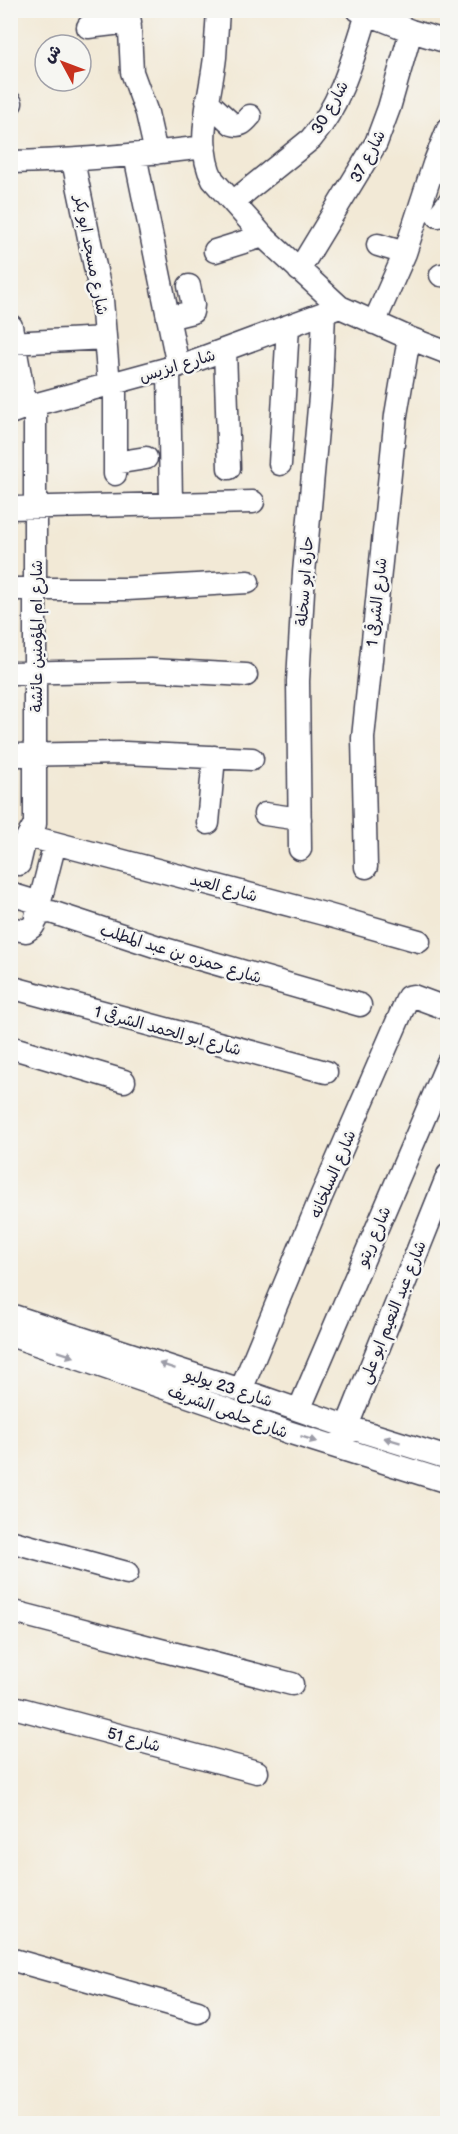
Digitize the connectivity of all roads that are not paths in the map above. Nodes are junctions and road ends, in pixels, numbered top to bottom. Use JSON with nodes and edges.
{"nodes":[{"id":1,"x":218,"y":10,"type":"edge"},
{"id":2,"x":362,"y":12,"type":"edge"},
{"id":3,"x":130,"y":16,"type":"edge"},
{"id":4,"x":88,"y":27,"type":"dead end"},
{"id":5,"x":411,"y":31,"type":"junction"},
{"id":6,"x":447,"y":42,"type":"edge"},
{"id":7,"x":207,"y":100,"type":"junction"},
{"id":8,"x":250,"y":116,"type":"dead end"},
{"id":9,"x":447,"y":129,"type":"edge"},
{"id":10,"x":205,"y":147,"type":"junction"},
{"id":11,"x":146,"y":154,"type":"junction"},
{"id":12,"x":73,"y":161,"type":"junction"},
{"id":13,"x":10,"y":162,"type":"edge"},
{"id":14,"x":233,"y":202,"type":"junction"},
{"id":15,"x":263,"y":236,"type":"junction"},
{"id":16,"x":378,"y":245,"type":"dead end"},
{"id":17,"x":215,"y":251,"type":"dead end"},
{"id":18,"x":405,"y":253,"type":"junction"},
{"id":19,"x":299,"y":270,"type":"junction"},
{"id":20,"x":189,"y":286,"type":"dead end"},
{"id":21,"x":332,"y":310,"type":"junction"},
{"id":22,"x":168,"y":318,"type":"junction"},
{"id":23,"x":374,"y":323,"type":"junction"},
{"id":24,"x":288,"y":326,"type":"junction"},
{"id":25,"x":12,"y":336,"type":"edge"},
{"id":26,"x":105,"y":338,"type":"junction"},
{"id":27,"x":409,"y":338,"type":"junction"},
{"id":28,"x":225,"y":350,"type":"junction"},
{"id":29,"x":447,"y":353,"type":"edge"},
{"id":30,"x":174,"y":368,"type":"junction"},
{"id":31,"x":112,"y":384,"type":"junction"},
{"id":32,"x":24,"y":409,"type":"edge"},
{"id":33,"x":146,"y":458,"type":"dead end"},
{"id":34,"x":280,"y":464,"type":"dead end"},
{"id":35,"x":229,"y":468,"type":"dead end"},
{"id":36,"x":253,"y":502,"type":"dead end"},
{"id":37,"x":171,"y":504,"type":"junction"},
{"id":38,"x":36,"y":507,"type":"junction"},
{"id":39,"x":10,"y":508,"type":"edge"},
{"id":40,"x":248,"y":582,"type":"dead end"},
{"id":41,"x":10,"y":589,"type":"edge"},
{"id":42,"x":36,"y":589,"type":"junction"},
{"id":43,"x":35,"y":672,"type":"junction"},
{"id":44,"x":10,"y":673,"type":"edge"},
{"id":45,"x":246,"y":675,"type":"dead end"},
{"id":46,"x":36,"y":754,"type":"junction"},
{"id":47,"x":10,"y":755,"type":"edge"},
{"id":48,"x":214,"y":757,"type":"junction"},
{"id":49,"x":252,"y":759,"type":"dead end"},
{"id":50,"x":265,"y":814,"type":"dead end"},
{"id":51,"x":300,"y":819,"type":"junction"},
{"id":52,"x":208,"y":823,"type":"dead end"},
{"id":53,"x":28,"y":836,"type":"junction"},
{"id":54,"x":55,"y":843,"type":"junction"},
{"id":55,"x":300,"y":849,"type":"dead end"},
{"id":56,"x":19,"y":864,"type":"dead end"},
{"id":57,"x":366,"y":867,"type":"dead end"},
{"id":58,"x":10,"y":894,"type":"edge"},
{"id":59,"x":38,"y":910,"type":"junction"},
{"id":60,"x":10,"y":928,"type":"edge"},
{"id":61,"x":419,"y":941,"type":"dead end"},
{"id":62,"x":10,"y":987,"type":"edge"},
{"id":63,"x":360,"y":1005,"type":"dead end"},
{"id":64,"x":447,"y":1007,"type":"edge"},
{"id":65,"x":10,"y":1047,"type":"edge"},
{"id":66,"x":447,"y":1062,"type":"edge"},
{"id":67,"x":326,"y":1072,"type":"dead end"},
{"id":68,"x":124,"y":1081,"type":"dead end"},
{"id":69,"x":447,"y":1176,"type":"edge"},
{"id":70,"x":10,"y":1315,"type":"edge"},
{"id":71,"x":10,"y":1335,"type":"edge"},
{"id":72,"x":241,"y":1390,"type":"junction"},
{"id":73,"x":299,"y":1410,"type":"junction"},
{"id":74,"x":345,"y":1426,"type":"junction"},
{"id":75,"x":339,"y":1448,"type":"junction"},
{"id":76,"x":447,"y":1458,"type":"edge"},
{"id":77,"x":447,"y":1482,"type":"edge"},
{"id":78,"x":10,"y":1541,"type":"edge"},
{"id":79,"x":127,"y":1573,"type":"dead end"},
{"id":80,"x":10,"y":1611,"type":"edge"},
{"id":81,"x":292,"y":1684,"type":"dead end"},
{"id":82,"x":10,"y":1706,"type":"edge"},
{"id":83,"x":257,"y":1772,"type":"dead end"},
{"id":84,"x":10,"y":1959,"type":"edge"},
{"id":85,"x":198,"y":2012,"type":"dead end"}],
"edges":[{"from":1,"to":7,"type":"street"},
{"from":2,"to":5,"type":"street"},
{"from":2,"to":14,"type":"street","name":"شارع 30"},
{"from":3,"to":4,"type":"street"},
{"from":3,"to":11,"type":"street"},
{"from":5,"to":6,"type":"street"},
{"from":5,"to":19,"type":"street","name":"شارع 37"},
{"from":7,"to":8,"type":"street"},
{"from":7,"to":10,"type":"street"},
{"from":9,"to":18,"type":"street"},
{"from":10,"to":11,"type":"street"},
{"from":10,"to":14,"type":"street"},
{"from":11,"to":12,"type":"street"},
{"from":11,"to":22,"type":"street"},
{"from":12,"to":13,"type":"street"},
{"from":12,"to":26,"type":"street","name":"شارع مسجد ابو بكر"},
{"from":14,"to":15,"type":"street"},
{"from":15,"to":17,"type":"street"},
{"from":15,"to":19,"type":"street"},
{"from":16,"to":18,"type":"street"},
{"from":18,"to":23,"type":"street"},
{"from":19,"to":21,"type":"street"},
{"from":20,"to":22,"type":"street"},
{"from":21,"to":23,"type":"street"},
{"from":21,"to":24,"type":"street","name":"شارع ايزيس"},
{"from":21,"to":51,"type":"street","name":"حارة ابو سخلة"},
{"from":22,"to":30,"type":"street"},
{"from":23,"to":27,"type":"street"},
{"from":24,"to":28,"type":"street","name":"شارع ايزيس"},
{"from":24,"to":34,"type":"street"},
{"from":25,"to":26,"type":"street"},
{"from":25,"to":32,"type":"street","name":"شارع ام المؤمنين عائشة"},
{"from":26,"to":31,"type":"street","name":"شارع مسجد ابو بكر"},
{"from":27,"to":29,"type":"street"},
{"from":27,"to":57,"type":"street","name":"شارع الشرقى 1"},
{"from":28,"to":30,"type":"street","name":"شارع ايزيس"},
{"from":28,"to":35,"type":"street"},
{"from":30,"to":31,"type":"street","name":"شارع ايزيس"},
{"from":30,"to":37,"type":"street"},
{"from":31,"to":32,"type":"street","name":"شارع ايزيس"},
{"from":31,"to":33,"type":"street","name":"شارع مسجد ابو بكر"},
{"from":32,"to":38,"type":"street","name":"شارع ام المؤمنين عائشة"},
{"from":36,"to":37,"type":"street"},
{"from":37,"to":38,"type":"street"},
{"from":38,"to":39,"type":"street"},
{"from":38,"to":42,"type":"street","name":"شارع ام المؤمنين عائشة"},
{"from":40,"to":42,"type":"street"},
{"from":41,"to":42,"type":"street"},
{"from":42,"to":43,"type":"street","name":"شارع ام المؤمنين عائشة"},
{"from":43,"to":44,"type":"street"},
{"from":43,"to":45,"type":"street"},
{"from":43,"to":46,"type":"street","name":"شارع ام المؤمنين عائشة"},
{"from":46,"to":47,"type":"street"},
{"from":46,"to":48,"type":"street"},
{"from":46,"to":53,"type":"street","name":"شارع ام المؤمنين عائشة"},
{"from":48,"to":49,"type":"street"},
{"from":48,"to":52,"type":"street"},
{"from":50,"to":51,"type":"street"},
{"from":51,"to":55,"type":"street","name":"حارة ابو سخلة"},
{"from":53,"to":54,"type":"street","name":"شارع العبد"},
{"from":53,"to":56,"type":"street","name":"شارع ام المؤمنين عائشة"},
{"from":54,"to":59,"type":"street"},
{"from":54,"to":61,"type":"street","name":"شارع العبد"},
{"from":58,"to":59,"type":"street"},
{"from":59,"to":60,"type":"street","name":"شارع حمزه بن عبد المطلب"},
{"from":59,"to":63,"type":"street","name":"شارع حمزه بن عبد المطلب"},
{"from":62,"to":67,"type":"street","name":"شارع ابو الحمد الشرقى 1"},
{"from":64,"to":72,"type":"street","name":"شارع السلخانه"},
{"from":65,"to":68,"type":"street"},
{"from":66,"to":73,"type":"street","name":"شارع ريتو"},
{"from":69,"to":74,"type":"street","name":"شارع عبد النعيم ابو على"},
{"from":72,"to":70,"type":"street","name":"شارع 23 يوليو","one_way":true},
{"from":71,"to":75,"type":"street","name":"شارع حلمى الشريف","one_way":true},
{"from":72,"to":73,"type":"street","name":"شارع 23 يوليو"},
{"from":73,"to":74,"type":"street","name":"شارع 23 يوليو"},
{"from":74,"to":75,"type":"street","name":"شارع عبد النعيم ابو على"},
{"from":76,"to":74,"type":"street","name":"شارع 23 يوليو","one_way":true},
{"from":75,"to":77,"type":"street","name":"شارع حلمى الشريف"},
{"from":78,"to":79,"type":"street"},
{"from":80,"to":81,"type":"street"},
{"from":82,"to":83,"type":"street","name":"شارع 51"},
{"from":84,"to":85,"type":"street"}]}
